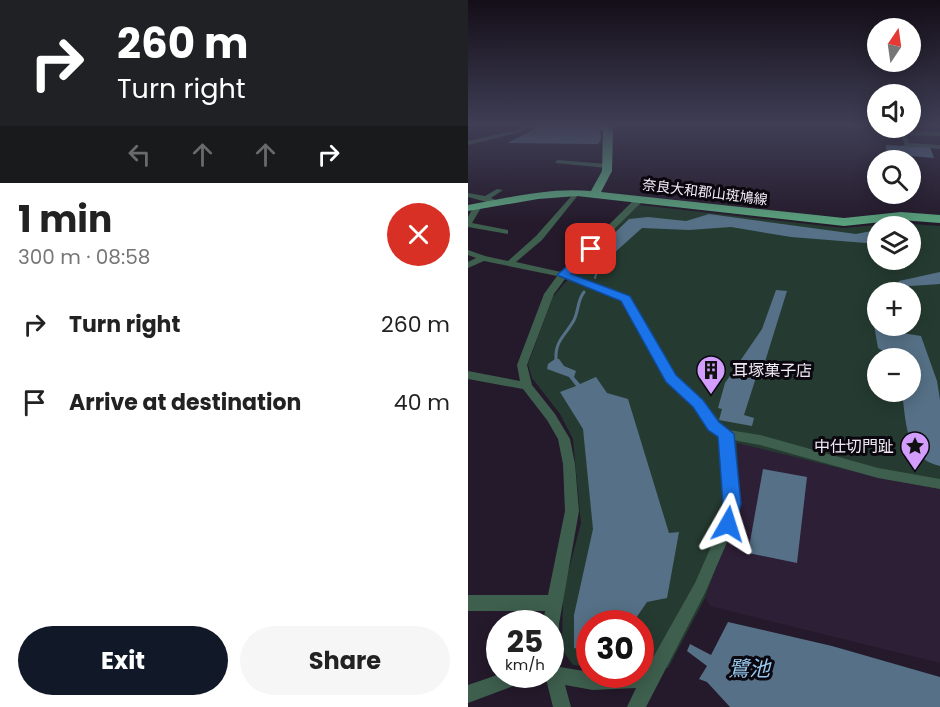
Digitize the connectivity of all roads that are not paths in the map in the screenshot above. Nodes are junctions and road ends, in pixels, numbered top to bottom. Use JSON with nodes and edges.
{"nodes":[{"id":1,"x":607,"y":157,"type":"edge"},
{"id":2,"x":558,"y":162,"type":"dead end"},
{"id":3,"x":607,"y":166,"type":"junction"},
{"id":4,"x":498,"y":190,"type":"dead end"},
{"id":5,"x":577,"y":193,"type":"junction"},
{"id":6,"x":595,"y":194,"type":"junction"},
{"id":7,"x":468,"y":195,"type":"edge"},
{"id":8,"x":640,"y":199,"type":"junction"},
{"id":9,"x":482,"y":204,"type":"edge"},
{"id":10,"x":940,"y":219,"type":"edge"},
{"id":11,"x":468,"y":224,"type":"edge"},
{"id":12,"x":505,"y":232,"type":"dead end"},
{"id":13,"x":468,"y":252,"type":"edge"},
{"id":14,"x":483,"y":258,"type":"junction"},
{"id":15,"x":511,"y":262,"type":"junction"},
{"id":16,"x":468,"y":265,"type":"edge"},
{"id":17,"x":563,"y":275,"type":"junction"},
{"id":18,"x":468,"y":375,"type":"edge"},
{"id":19,"x":527,"y":386,"type":"junction"},
{"id":20,"x":726,"y":434,"type":"junction"},
{"id":21,"x":940,"y":484,"type":"edge"},
{"id":22,"x":468,"y":603,"type":"edge"},
{"id":23,"x":554,"y":603,"type":"junction"},
{"id":24,"x":553,"y":610,"type":"edge"},
{"id":25,"x":654,"y":675,"type":"edge"},
{"id":26,"x":486,"y":688,"type":"edge"},
{"id":27,"x":557,"y":688,"type":"edge"},
{"id":28,"x":647,"y":688,"type":"edge"},
{"id":29,"x":468,"y":694,"type":"edge"},
{"id":30,"x":562,"y":707,"type":"edge"},
{"id":31,"x":636,"y":707,"type":"edge"}],
"edges":[{"from":1,"to":3,"type":"main road"},
{"from":2,"to":3,"type":"street"},
{"from":3,"to":6,"type":"main road"},
{"from":4,"to":9,"type":"street"},
{"from":5,"to":6,"type":"main road","name":"奈良大和郡山斑鳩線"},
{"from":5,"to":9,"type":"main road","name":"奈良大和郡山斑鳩線"},
{"from":5,"to":15,"type":"street"},
{"from":6,"to":8,"type":"main road","name":"奈良大和郡山斑鳩線"},
{"from":7,"to":9,"type":"street"},
{"from":8,"to":10,"type":"main road","name":"奈良大和郡山斑鳩線"},
{"from":8,"to":17,"type":"street"},
{"from":9,"to":11,"type":"street"},
{"from":11,"to":12,"type":"street"},
{"from":13,"to":14,"type":"street"},
{"from":14,"to":15,"type":"street"},
{"from":14,"to":16,"type":"street"},
{"from":15,"to":17,"type":"street"},
{"from":17,"to":19,"type":"street"},
{"from":17,"to":20,"type":"street"},
{"from":18,"to":19,"type":"street"},
{"from":19,"to":23,"type":"street"},
{"from":20,"to":21,"type":"street"},
{"from":20,"to":25,"type":"street"},
{"from":22,"to":23,"type":"street"},
{"from":23,"to":24,"type":"street"},
{"from":26,"to":29,"type":"street"},
{"from":27,"to":30,"type":"street"},
{"from":28,"to":31,"type":"street"}]}
